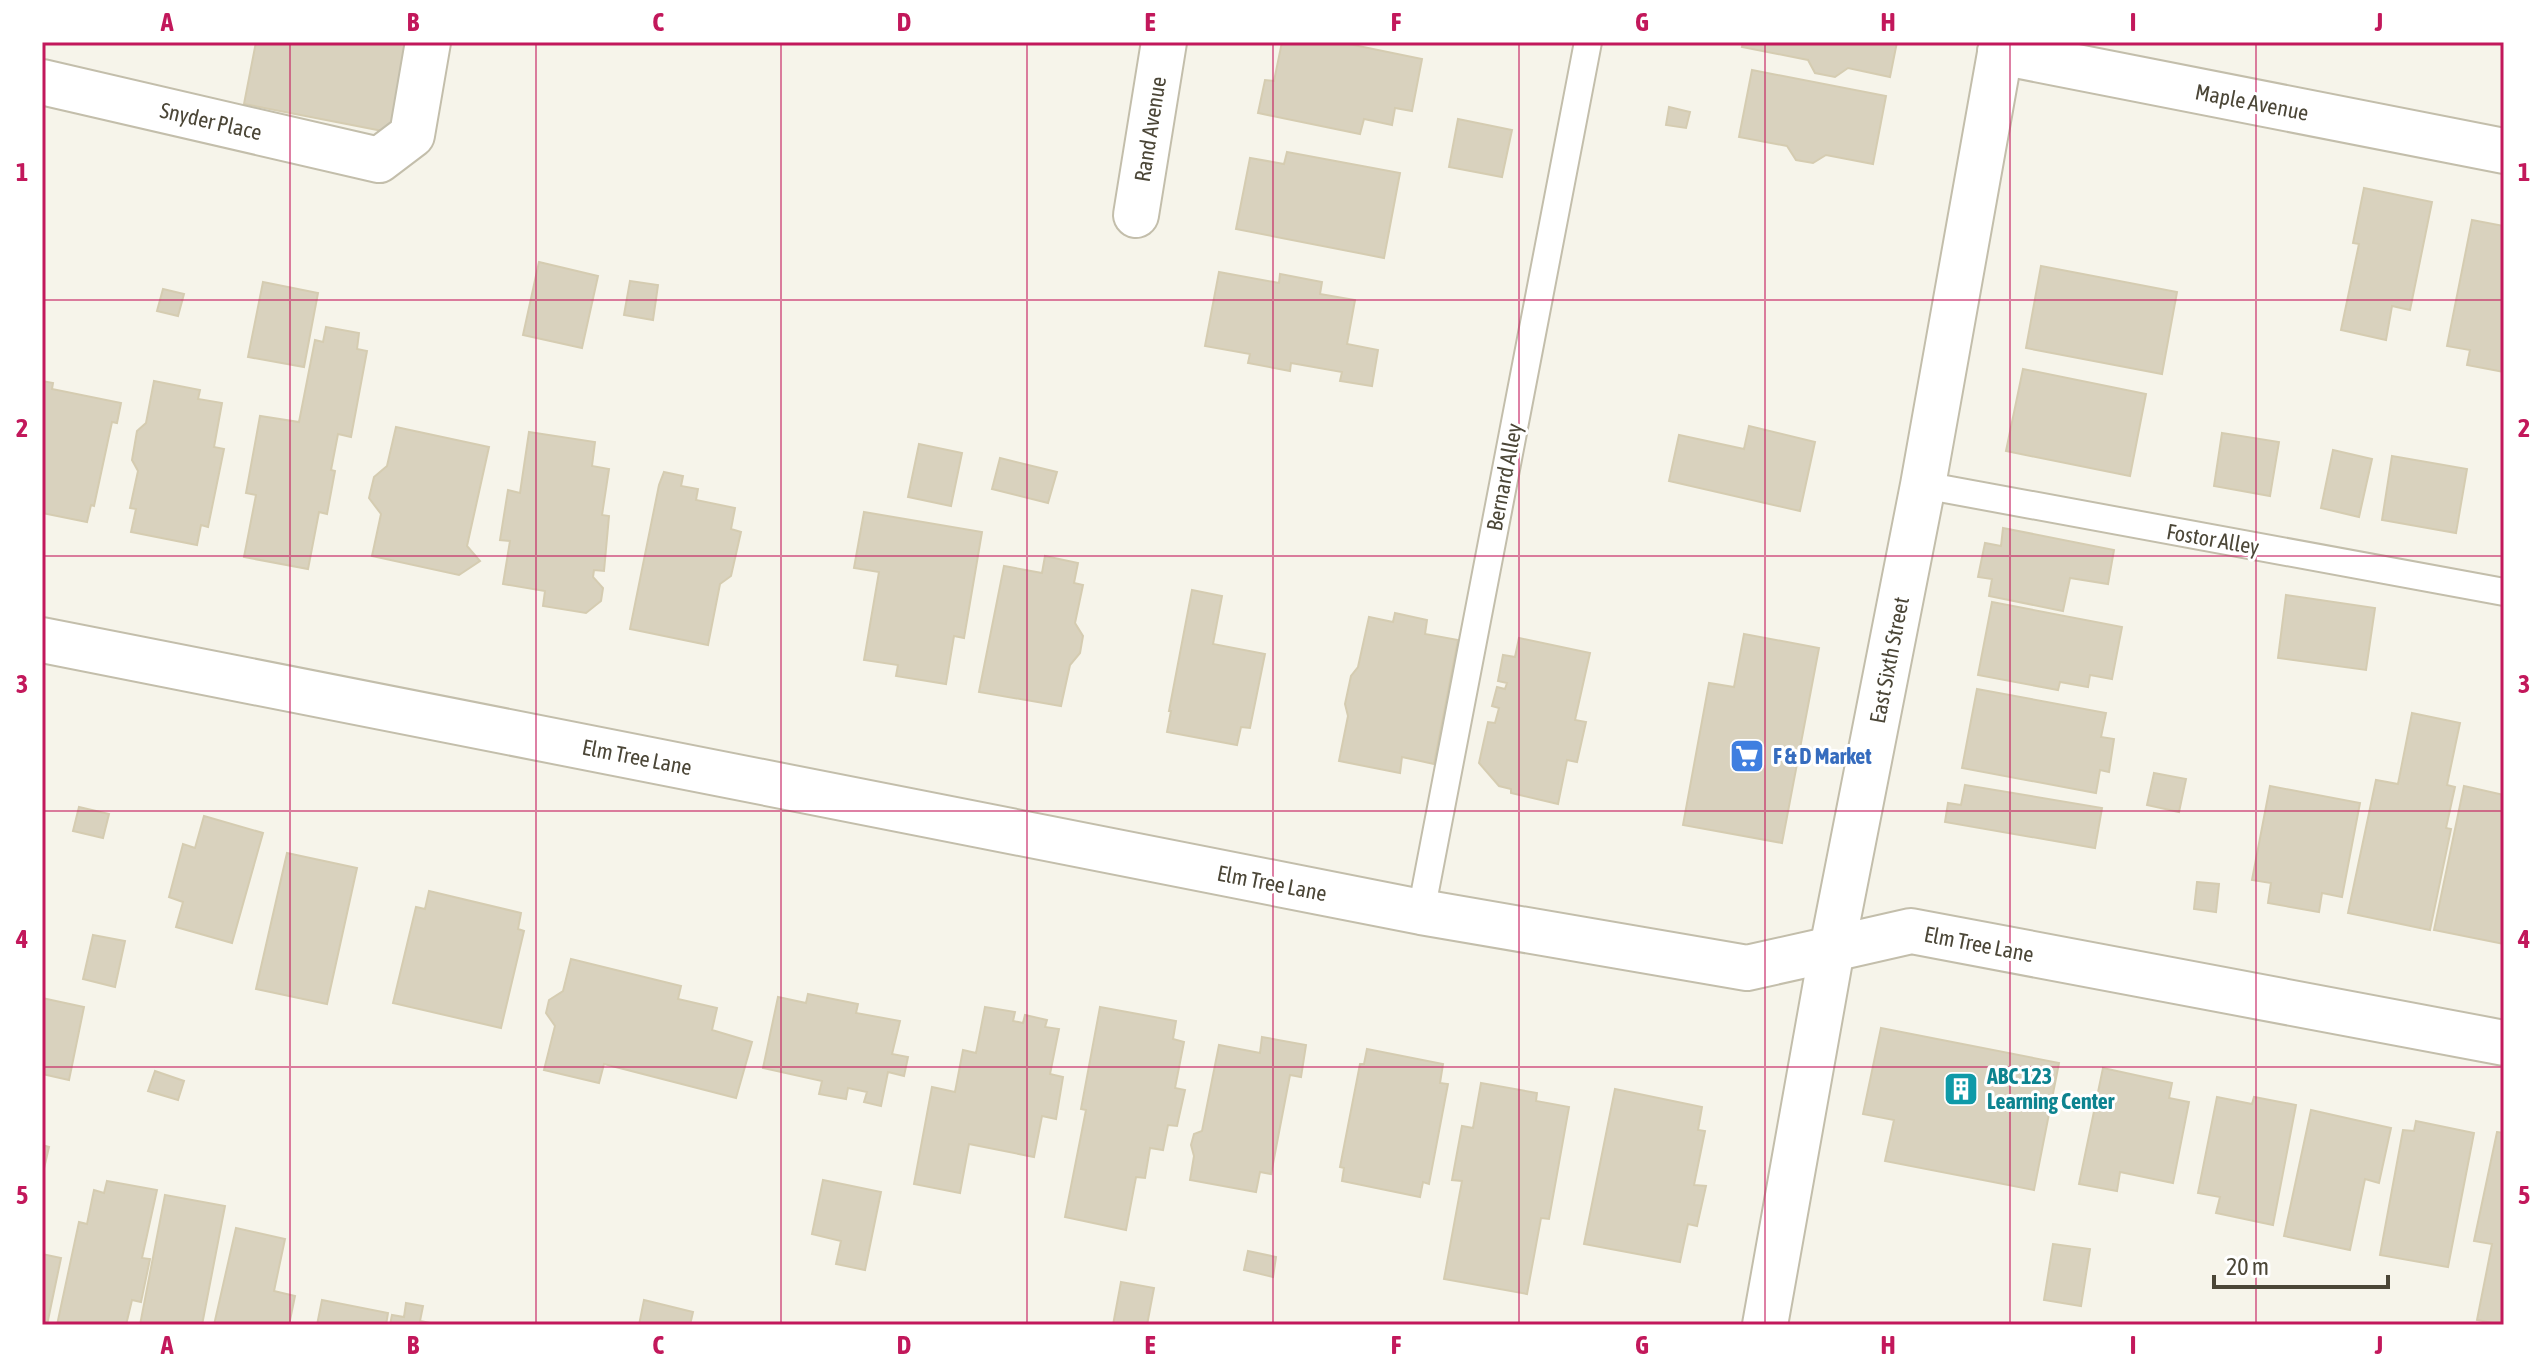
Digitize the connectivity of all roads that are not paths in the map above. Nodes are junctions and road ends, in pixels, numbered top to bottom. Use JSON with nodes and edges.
{"nodes":[{"id":1,"x":428,"y":42,"type":"edge"},
{"id":2,"x":1164,"y":42,"type":"edge"},
{"id":3,"x":1588,"y":42,"type":"edge"},
{"id":4,"x":2001,"y":47,"type":"edge"},
{"id":5,"x":42,"y":82,"type":"edge"},
{"id":6,"x":2504,"y":151,"type":"edge"},
{"id":7,"x":1136,"y":215,"type":"dead end"},
{"id":8,"x":1923,"y":485,"type":"junction"},
{"id":9,"x":2504,"y":592,"type":"edge"},
{"id":10,"x":42,"y":640,"type":"edge"},
{"id":11,"x":1421,"y":912,"type":"junction"},
{"id":12,"x":1832,"y":949,"type":"junction"},
{"id":13,"x":2504,"y":1043,"type":"edge"},
{"id":14,"x":1765,"y":1325,"type":"edge"}],
"edges":[{"from":1,"to":5,"type":"street","name":"Snyder Place"},
{"from":2,"to":7,"type":"street","name":"Rand Avenue"},
{"from":3,"to":11,"type":"lane","name":"Bernard Alley"},
{"from":4,"to":6,"type":"street","name":"Maple Avenue"},
{"from":4,"to":8,"type":"street","name":"East Sixth Street"},
{"from":8,"to":9,"type":"lane","name":"Fostor Alley"},
{"from":8,"to":12,"type":"street","name":"East Sixth Street"},
{"from":10,"to":11,"type":"street","name":"Elm Tree Lane"},
{"from":11,"to":12,"type":"street","name":"Elm Tree Lane"},
{"from":12,"to":13,"type":"street","name":"Elm Tree Lane"},
{"from":12,"to":14,"type":"street","name":"East Sixth Street"}]}
